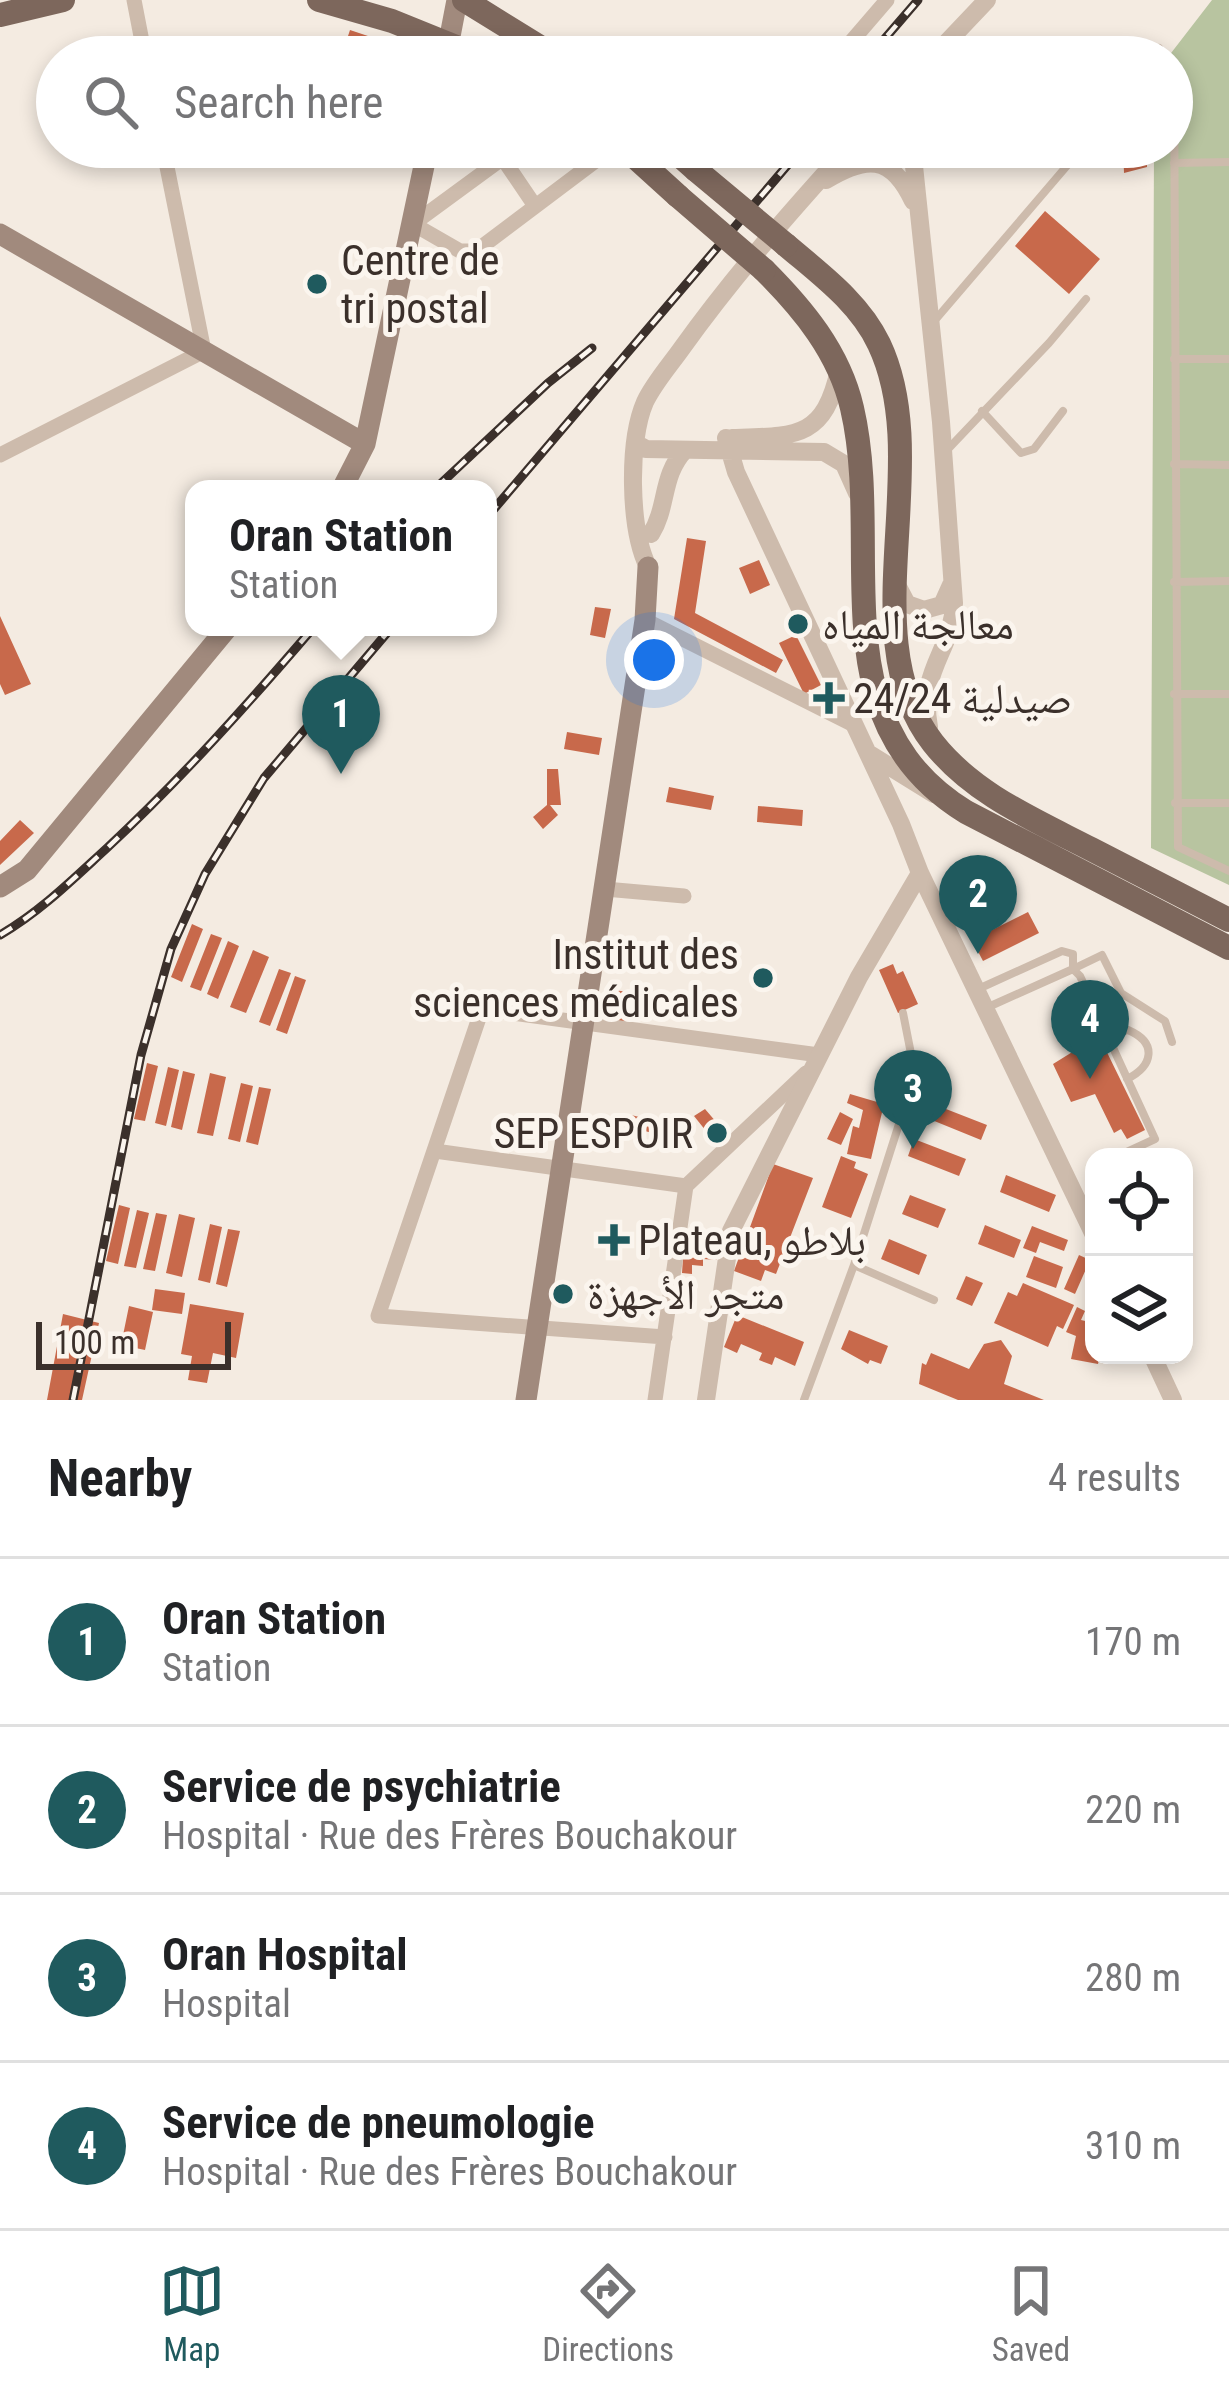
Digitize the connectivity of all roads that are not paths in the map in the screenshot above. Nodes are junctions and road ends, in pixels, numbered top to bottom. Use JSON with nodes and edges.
{"nodes":[{"id":1,"x":63,"y":0,"type":"edge"},
{"id":2,"x":134,"y":0,"type":"edge"},
{"id":3,"x":319,"y":0,"type":"edge"},
{"id":4,"x":460,"y":0,"type":"edge"},
{"id":5,"x":887,"y":0,"type":"edge"},
{"id":6,"x":988,"y":0,"type":"edge"},
{"id":7,"x":0,"y":15,"type":"edge"},
{"id":8,"x":141,"y":36,"type":"edge"},
{"id":9,"x":411,"y":36,"type":"edge"},
{"id":10,"x":451,"y":36,"type":"edge"},
{"id":11,"x":521,"y":36,"type":"edge"},
{"id":12,"x":856,"y":36,"type":"edge"},
{"id":13,"x":954,"y":36,"type":"edge"},
{"id":14,"x":1229,"y":162,"type":"edge"},
{"id":15,"x":1193,"y":163,"type":"edge"},
{"id":16,"x":167,"y":168,"type":"edge"},
{"id":17,"x":424,"y":168,"type":"edge"},
{"id":18,"x":481,"y":168,"type":"edge"},
{"id":19,"x":509,"y":168,"type":"edge"},
{"id":20,"x":586,"y":168,"type":"edge"},
{"id":21,"x":647,"y":168,"type":"edge"},
{"id":22,"x":694,"y":168,"type":"edge"},
{"id":23,"x":830,"y":168,"type":"edge"},
{"id":24,"x":846,"y":168,"type":"edge"},
{"id":25,"x":888,"y":168,"type":"edge"},
{"id":26,"x":900,"y":168,"type":"edge"},
{"id":27,"x":916,"y":168,"type":"edge"},
{"id":28,"x":1065,"y":168,"type":"edge"},
{"id":29,"x":1174,"y":168,"type":"edge"},
{"id":30,"x":811,"y":189,"type":"junction"},
{"id":31,"x":908,"y":189,"type":"junction"},
{"id":32,"x":536,"y":206,"type":"junction"},
{"id":33,"x":918,"y":211,"type":"junction"},
{"id":34,"x":413,"y":224,"type":"junction"},
{"id":35,"x":0,"y":234,"type":"edge"},
{"id":36,"x":1086,"y":298,"type":"dead end"},
{"id":37,"x":932,"y":325,"type":"junction"},
{"id":38,"x":204,"y":351,"type":"junction"},
{"id":39,"x":1174,"y":359,"type":"junction"},
{"id":40,"x":1229,"y":359,"type":"edge"},
{"id":41,"x":839,"y":370,"type":"junction"},
{"id":42,"x":982,"y":411,"type":"junction"},
{"id":43,"x":1063,"y":411,"type":"dead end"},
{"id":44,"x":365,"y":444,"type":"junction"},
{"id":45,"x":642,"y":444,"type":"junction"},
{"id":46,"x":721,"y":446,"type":"junction"},
{"id":47,"x":685,"y":450,"type":"junction"},
{"id":48,"x":944,"y":454,"type":"junction"},
{"id":49,"x":0,"y":455,"type":"edge"},
{"id":50,"x":1174,"y":464,"type":"junction"},
{"id":51,"x":1229,"y":465,"type":"edge"},
{"id":52,"x":347,"y":480,"type":"edge"},
{"id":53,"x":862,"y":508,"type":"junction"},
{"id":54,"x":651,"y":534,"type":"junction"},
{"id":55,"x":647,"y":567,"type":"junction"},
{"id":56,"x":952,"y":580,"type":"junction"},
{"id":57,"x":1229,"y":581,"type":"edge"},
{"id":58,"x":1174,"y":582,"type":"junction"},
{"id":59,"x":897,"y":584,"type":"junction"},
{"id":60,"x":645,"y":620,"type":"junction"},
{"id":61,"x":221,"y":636,"type":"edge"},
{"id":62,"x":1174,"y":694,"type":"junction"},
{"id":63,"x":1229,"y":694,"type":"edge"},
{"id":64,"x":854,"y":725,"type":"junction"},
{"id":65,"x":933,"y":743,"type":"junction"},
{"id":66,"x":867,"y":752,"type":"junction"},
{"id":67,"x":946,"y":800,"type":"junction"},
{"id":68,"x":1175,"y":803,"type":"junction"},
{"id":69,"x":1229,"y":803,"type":"edge"},
{"id":70,"x":901,"y":824,"type":"junction"},
{"id":71,"x":1229,"y":871,"type":"edge"},
{"id":72,"x":920,"y":873,"type":"junction"},
{"id":73,"x":0,"y":887,"type":"edge"},
{"id":74,"x":605,"y":889,"type":"junction"},
{"id":75,"x":684,"y":896,"type":"dead end"},
{"id":76,"x":932,"y":899,"type":"junction"},
{"id":77,"x":901,"y":911,"type":"junction"},
{"id":78,"x":1226,"y":918,"type":"edge"},
{"id":79,"x":1229,"y":948,"type":"edge"},
{"id":80,"x":1072,"y":969,"type":"junction"},
{"id":81,"x":980,"y":1000,"type":"junction"},
{"id":82,"x":903,"y":1013,"type":"dead end"},
{"id":83,"x":582,"y":1022,"type":"junction"},
{"id":84,"x":1107,"y":1036,"type":"junction"},
{"id":85,"x":1172,"y":1042,"type":"dead end"},
{"id":86,"x":815,"y":1062,"type":"junction"},
{"id":87,"x":1127,"y":1079,"type":"junction"},
{"id":88,"x":1136,"y":1148,"type":"edge"},
{"id":89,"x":434,"y":1151,"type":"junction"},
{"id":90,"x":561,"y":1170,"type":"junction"},
{"id":91,"x":686,"y":1186,"type":"junction"},
{"id":92,"x":1085,"y":1216,"type":"edge"},
{"id":93,"x":854,"y":1264,"type":"junction"},
{"id":94,"x":934,"y":1300,"type":"dead end"},
{"id":95,"x":538,"y":1327,"type":"junction"},
{"id":96,"x":665,"y":1337,"type":"junction"},
{"id":97,"x":1156,"y":1364,"type":"edge"},
{"id":98,"x":526,"y":1400,"type":"edge"},
{"id":99,"x":655,"y":1400,"type":"edge"},
{"id":100,"x":706,"y":1400,"type":"edge"},
{"id":101,"x":804,"y":1400,"type":"edge"},
{"id":102,"x":1173,"y":1400,"type":"edge"}],
"edges":[{"from":1,"to":7,"type":"main road"},
{"from":2,"to":8,"type":"street"},
{"from":3,"to":9,"type":"main road"},
{"from":4,"to":10,"type":"main road"},
{"from":4,"to":11,"type":"main road"},
{"from":5,"to":12,"type":"street"},
{"from":6,"to":13,"type":"street"},
{"from":14,"to":15,"type":"lane"},
{"from":16,"to":38,"type":"street"},
{"from":17,"to":34,"type":"main road"},
{"from":18,"to":34,"type":"street"},
{"from":19,"to":32,"type":"street"},
{"from":20,"to":32,"type":"street"},
{"from":21,"to":41,"type":"main road","bridge":true},
{"from":22,"to":59,"type":"main road","bridge":true},
{"from":23,"to":30,"type":"street"},
{"from":24,"to":30,"type":"street"},
{"from":25,"to":31,"type":"street"},
{"from":26,"to":31,"type":"street"},
{"from":27,"to":33,"type":"street"},
{"from":28,"to":37,"type":"lane"},
{"from":29,"to":39,"type":"lane"},
{"from":30,"to":45,"type":"street"},
{"from":31,"to":33,"type":"street"},
{"from":32,"to":34,"type":"street"},
{"from":33,"to":37,"type":"street"},
{"from":34,"to":44,"type":"main road"},
{"from":35,"to":38,"type":"main road"},
{"from":36,"to":42,"type":"lane"},
{"from":37,"to":48,"type":"street"},
{"from":38,"to":44,"type":"main road"},
{"from":38,"to":49,"type":"street"},
{"from":39,"to":40,"type":"lane"},
{"from":39,"to":50,"type":"lane"},
{"from":41,"to":46,"type":"street"},
{"from":41,"to":53,"type":"main road"},
{"from":42,"to":43,"type":"lane"},
{"from":42,"to":48,"type":"lane"},
{"from":44,"to":52,"type":"main road"},
{"from":45,"to":46,"type":"street"},
{"from":45,"to":47,"type":"street"},
{"from":45,"to":54,"type":"street"},
{"from":45,"to":55,"type":"street"},
{"from":46,"to":47,"type":"street"},
{"from":46,"to":53,"type":"street"},
{"from":46,"to":64,"type":"street"},
{"from":47,"to":54,"type":"street"},
{"from":48,"to":56,"type":"street"},
{"from":50,"to":51,"type":"lane"},
{"from":50,"to":58,"type":"lane"},
{"from":53,"to":67,"type":"main road"},
{"from":54,"to":55,"type":"street"},
{"from":55,"to":60,"type":"main road"},
{"from":56,"to":59,"type":"street"},
{"from":56,"to":65,"type":"street"},
{"from":57,"to":58,"type":"lane"},
{"from":58,"to":62,"type":"lane"},
{"from":59,"to":65,"type":"main road"},
{"from":60,"to":64,"type":"street"},
{"from":60,"to":74,"type":"main road"},
{"from":61,"to":73,"type":"main road"},
{"from":62,"to":63,"type":"lane"},
{"from":62,"to":68,"type":"lane"},
{"from":64,"to":66,"type":"street"},
{"from":65,"to":78,"type":"main road"},
{"from":66,"to":67,"type":"street"},
{"from":66,"to":70,"type":"street"},
{"from":67,"to":70,"type":"street"},
{"from":67,"to":79,"type":"main road"},
{"from":68,"to":69,"type":"lane"},
{"from":68,"to":71,"type":"lane"},
{"from":70,"to":72,"type":"street"},
{"from":72,"to":76,"type":"street"},
{"from":72,"to":77,"type":"street"},
{"from":74,"to":75,"type":"street"},
{"from":74,"to":83,"type":"main road"},
{"from":76,"to":77,"type":"street"},
{"from":76,"to":81,"type":"street"},
{"from":77,"to":86,"type":"street"},
{"from":80,"to":81,"type":"lane"},
{"from":80,"to":81,"type":"lane"},
{"from":80,"to":84,"type":"lane"},
{"from":80,"to":85,"type":"lane"},
{"from":81,"to":92,"type":"street"},
{"from":82,"to":93,"type":"lane"},
{"from":83,"to":86,"type":"street"},
{"from":83,"to":89,"type":"street"},
{"from":83,"to":90,"type":"main road"},
{"from":84,"to":87,"type":"lane"},
{"from":84,"to":87,"type":"lane"},
{"from":86,"to":91,"type":"street"},
{"from":86,"to":100,"type":"street"},
{"from":87,"to":88,"type":"lane"},
{"from":89,"to":90,"type":"street"},
{"from":89,"to":95,"type":"street"},
{"from":90,"to":91,"type":"street"},
{"from":90,"to":95,"type":"main road"},
{"from":91,"to":96,"type":"street"},
{"from":93,"to":94,"type":"lane"},
{"from":93,"to":101,"type":"lane"},
{"from":95,"to":96,"type":"street"},
{"from":95,"to":98,"type":"main road"},
{"from":96,"to":99,"type":"street"},
{"from":97,"to":102,"type":"street"}]}
